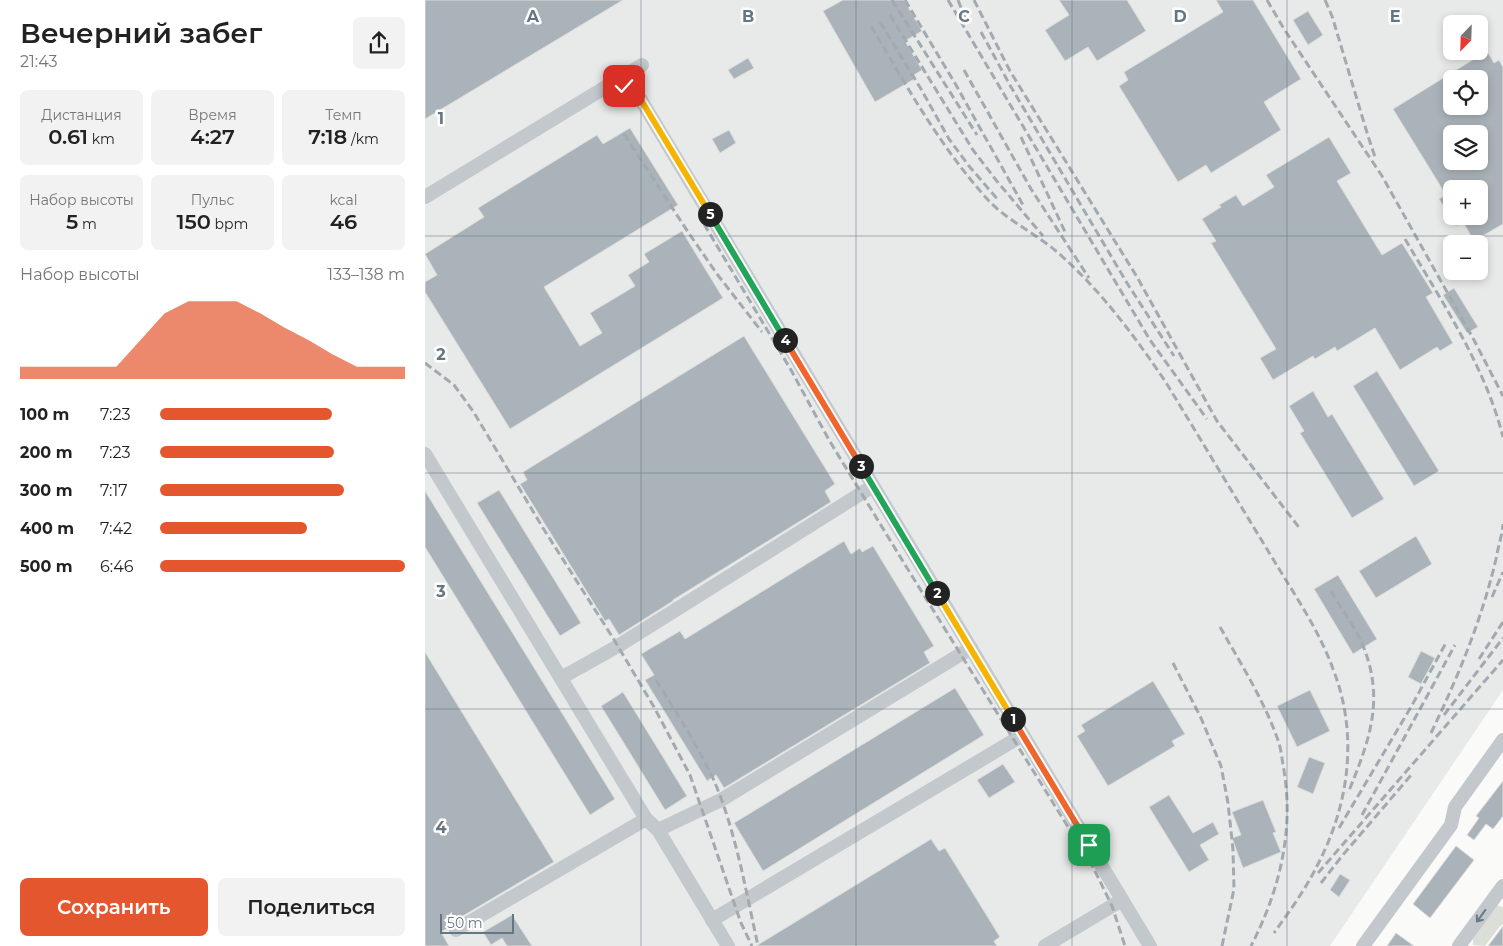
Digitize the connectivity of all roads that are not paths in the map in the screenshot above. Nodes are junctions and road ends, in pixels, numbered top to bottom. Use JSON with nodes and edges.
{"nodes":[{"id":1,"x":642,"y":65,"type":"dead end"},
{"id":2,"x":613,"y":82,"type":"junction"},
{"id":3,"x":425,"y":197,"type":"edge"},
{"id":4,"x":425,"y":454,"type":"edge"},
{"id":5,"x":873,"y":486,"type":"junction"},
{"id":6,"x":971,"y":648,"type":"junction"},
{"id":7,"x":561,"y":678,"type":"junction"},
{"id":8,"x":1023,"y":735,"type":"junction"},
{"id":9,"x":1503,"y":740,"type":"edge"},
{"id":10,"x":645,"y":819,"type":"junction"},
{"id":11,"x":658,"y":830,"type":"junction"},
{"id":12,"x":1503,"y":886,"type":"edge"},
{"id":13,"x":1122,"y":900,"type":"junction"},
{"id":14,"x":712,"y":920,"type":"junction"},
{"id":15,"x":456,"y":930,"type":"dead end"},
{"id":16,"x":728,"y":946,"type":"edge"},
{"id":17,"x":1045,"y":946,"type":"edge"},
{"id":18,"x":1150,"y":946,"type":"edge"},
{"id":19,"x":1363,"y":946,"type":"edge"},
{"id":20,"x":1459,"y":946,"type":"edge"}],
"edges":[{"from":1,"to":2,"type":"street"},
{"from":2,"to":3,"type":"street"},
{"from":2,"to":5,"type":"street"},
{"from":4,"to":7,"type":"street"},
{"from":5,"to":6,"type":"street"},
{"from":5,"to":7,"type":"street"},
{"from":6,"to":8,"type":"street"},
{"from":6,"to":11,"type":"street"},
{"from":7,"to":10,"type":"street"},
{"from":8,"to":13,"type":"street"},
{"from":8,"to":14,"type":"street"},
{"from":9,"to":19,"type":"street"},
{"from":10,"to":11,"type":"street"},
{"from":10,"to":15,"type":"street"},
{"from":11,"to":14,"type":"street"},
{"from":12,"to":20,"type":"street","one_way":true},
{"from":13,"to":17,"type":"street"},
{"from":13,"to":18,"type":"street"},
{"from":14,"to":16,"type":"street"}]}
